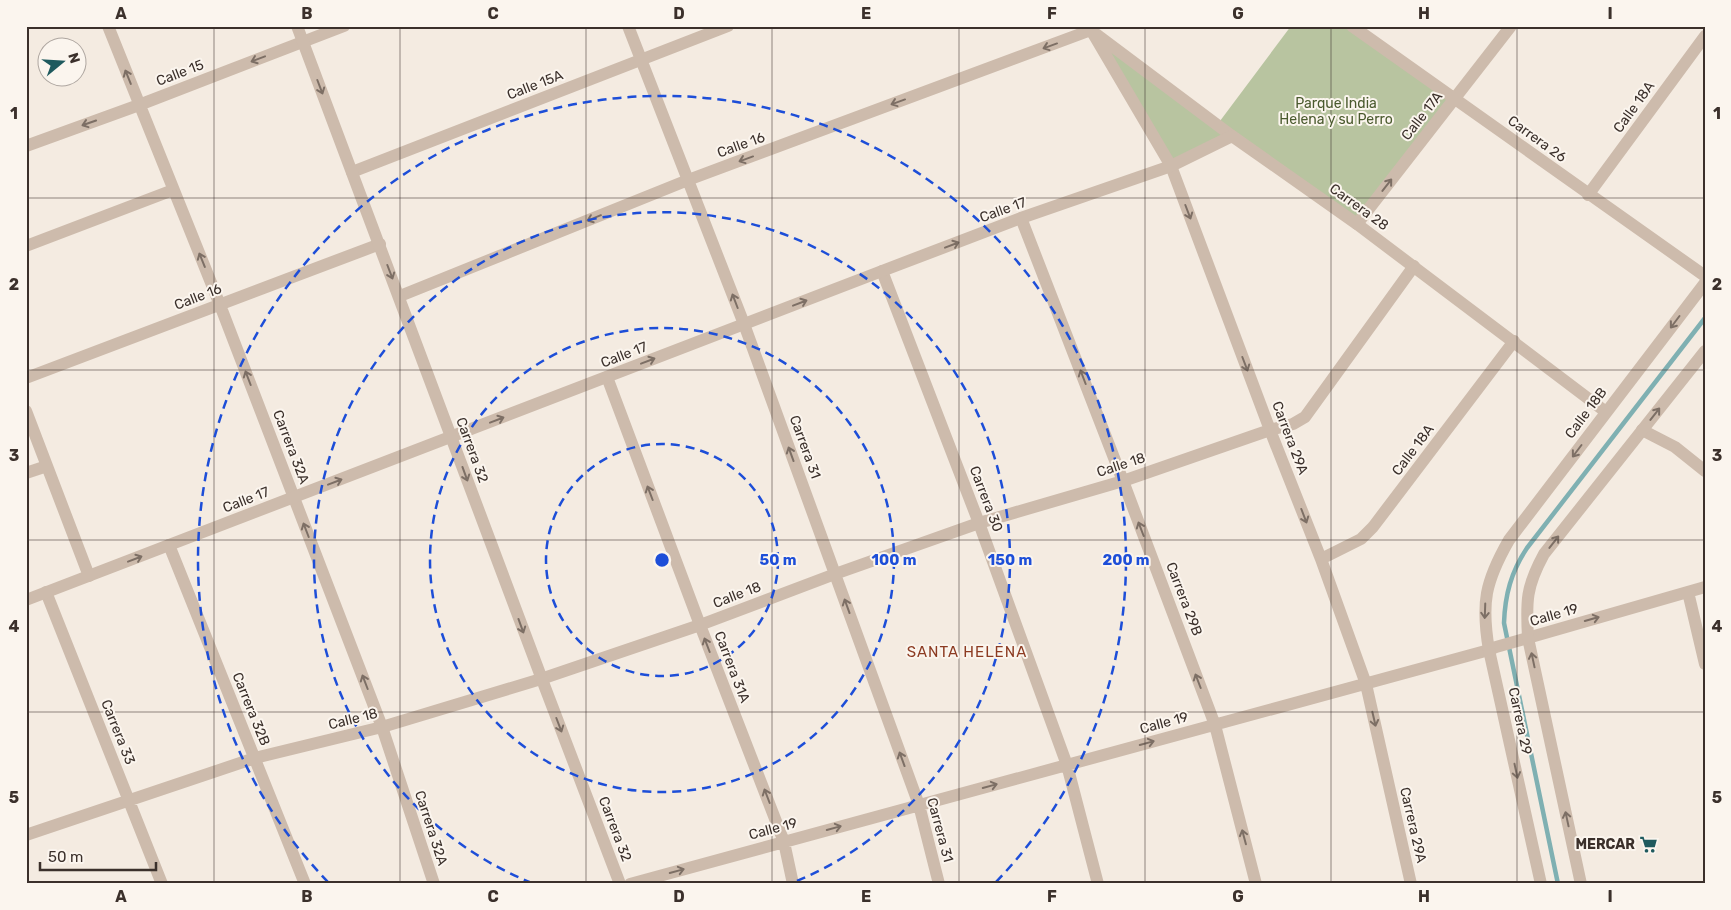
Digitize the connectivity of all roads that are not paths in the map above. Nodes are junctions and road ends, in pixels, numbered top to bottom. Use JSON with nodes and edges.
{"nodes":[{"id":1,"x":108,"y":26,"type":"edge"},
{"id":2,"x":297,"y":26,"type":"edge"},
{"id":3,"x":344,"y":26,"type":"edge"},
{"id":4,"x":628,"y":26,"type":"edge"},
{"id":5,"x":728,"y":26,"type":"edge"},
{"id":6,"x":1352,"y":26,"type":"edge"},
{"id":7,"x":1511,"y":26,"type":"edge"},
{"id":8,"x":1090,"y":28,"type":"edge"},
{"id":9,"x":330,"y":29,"type":"edge"},
{"id":10,"x":1705,"y":36,"type":"edge"},
{"id":11,"x":303,"y":42,"type":"junction"},
{"id":12,"x":641,"y":60,"type":"junction"},
{"id":13,"x":1455,"y":98,"type":"junction"},
{"id":14,"x":139,"y":105,"type":"junction"},
{"id":15,"x":1232,"y":136,"type":"junction"},
{"id":16,"x":26,"y":146,"type":"edge"},
{"id":17,"x":1171,"y":166,"type":"junction"},
{"id":18,"x":352,"y":172,"type":"junction"},
{"id":19,"x":688,"y":180,"type":"junction"},
{"id":20,"x":173,"y":190,"type":"junction"},
{"id":21,"x":1588,"y":194,"type":"junction"},
{"id":22,"x":1021,"y":218,"type":"junction"},
{"id":23,"x":1357,"y":224,"type":"junction"},
{"id":24,"x":380,"y":244,"type":"junction"},
{"id":25,"x":26,"y":246,"type":"edge"},
{"id":26,"x":1414,"y":266,"type":"junction"},
{"id":27,"x":882,"y":270,"type":"junction"},
{"id":28,"x":1705,"y":276,"type":"edge"},
{"id":29,"x":1705,"y":283,"type":"edge"},
{"id":30,"x":400,"y":296,"type":"junction"},
{"id":31,"x":220,"y":305,"type":"junction"},
{"id":32,"x":744,"y":324,"type":"junction"},
{"id":33,"x":1514,"y":342,"type":"junction"},
{"id":34,"x":1705,"y":351,"type":"edge"},
{"id":35,"x":26,"y":378,"type":"edge"},
{"id":36,"x":607,"y":378,"type":"junction"},
{"id":37,"x":26,"y":411,"type":"edge"},
{"id":38,"x":1606,"y":412,"type":"junction"},
{"id":39,"x":1270,"y":430,"type":"junction"},
{"id":40,"x":1642,"y":430,"type":"junction"},
{"id":41,"x":451,"y":438,"type":"junction"},
{"id":42,"x":47,"y":466,"type":"junction"},
{"id":43,"x":1705,"y":471,"type":"edge"},
{"id":44,"x":26,"y":474,"type":"edge"},
{"id":45,"x":1123,"y":481,"type":"junction"},
{"id":46,"x":294,"y":498,"type":"junction"},
{"id":47,"x":979,"y":523,"type":"junction"},
{"id":48,"x":169,"y":545,"type":"junction"},
{"id":49,"x":1321,"y":559,"type":"junction"},
{"id":50,"x":1495,"y":564,"type":"joint"},
{"id":51,"x":835,"y":574,"type":"junction"},
{"id":52,"x":89,"y":576,"type":"junction"},
{"id":53,"x":1705,"y":587,"type":"edge"},
{"id":54,"x":46,"y":592,"type":"junction"},
{"id":55,"x":1688,"y":592,"type":"junction"},
{"id":56,"x":26,"y":600,"type":"edge"},
{"id":57,"x":700,"y":625,"type":"junction"},
{"id":58,"x":1523,"y":639,"type":"junction"},
{"id":59,"x":1492,"y":649,"type":"junction"},
{"id":60,"x":1705,"y":664,"type":"edge"},
{"id":61,"x":541,"y":679,"type":"junction"},
{"id":62,"x":1366,"y":684,"type":"junction"},
{"id":63,"x":1215,"y":725,"type":"junction"},
{"id":64,"x":382,"y":727,"type":"junction"},
{"id":65,"x":254,"y":758,"type":"junction"},
{"id":66,"x":1066,"y":765,"type":"junction"},
{"id":67,"x":128,"y":800,"type":"junction"},
{"id":68,"x":919,"y":805,"type":"junction"},
{"id":69,"x":26,"y":835,"type":"edge"},
{"id":70,"x":784,"y":842,"type":"junction"},
{"id":71,"x":162,"y":884,"type":"edge"},
{"id":72,"x":305,"y":884,"type":"edge"},
{"id":73,"x":434,"y":884,"type":"edge"},
{"id":74,"x":620,"y":884,"type":"edge"},
{"id":75,"x":630,"y":884,"type":"edge"},
{"id":76,"x":793,"y":884,"type":"edge"},
{"id":77,"x":939,"y":884,"type":"edge"},
{"id":78,"x":1098,"y":884,"type":"edge"},
{"id":79,"x":1256,"y":884,"type":"edge"},
{"id":80,"x":1411,"y":884,"type":"edge"},
{"id":81,"x":1541,"y":884,"type":"edge"},
{"id":82,"x":1581,"y":884,"type":"edge"}],
"edges":[{"from":14,"to":1,"type":"street","name":"Carrera 32A","one_way":true},
{"from":2,"to":11,"type":"street","name":"Carrera 32"},
{"from":3,"to":9,"type":"street","name":"Calle 15"},
{"from":4,"to":12,"type":"street","name":"Carrera 31"},
{"from":5,"to":12,"type":"street","name":"Calle 15A"},
{"from":6,"to":13,"type":"street","name":"Carrera 26"},
{"from":7,"to":13,"type":"street","name":"Calle 17A"},
{"from":8,"to":15,"type":"street","name":"Carrera 28"},
{"from":8,"to":17,"type":"street","name":"Carrera 29A"},
{"from":8,"to":19,"type":"street","name":"Calle 16","one_way":true},
{"from":9,"to":11,"type":"street","name":"Calle 15"},
{"from":10,"to":21,"type":"street","name":"Calle 18A"},
{"from":11,"to":14,"type":"street","name":"Calle 15","one_way":true},
{"from":11,"to":18,"type":"street","name":"Carrera 32","one_way":true},
{"from":12,"to":18,"type":"street","name":"Calle 15A"},
{"from":12,"to":19,"type":"street","name":"Carrera 31"},
{"from":13,"to":21,"type":"street","name":"Carrera 26"},
{"from":23,"to":13,"type":"street","name":"Calle 17A","one_way":true},
{"from":14,"to":16,"type":"street","name":"Calle 15","one_way":true},
{"from":14,"to":20,"type":"street","name":"Carrera 32A"},
{"from":15,"to":17,"type":"street","name":"Calle 17"},
{"from":15,"to":23,"type":"street","name":"Carrera 28"},
{"from":17,"to":22,"type":"street","name":"Calle 17"},
{"from":17,"to":39,"type":"street","name":"Carrera 29A","one_way":true},
{"from":18,"to":24,"type":"street","name":"Carrera 32"},
{"from":19,"to":30,"type":"street","name":"Calle 16","one_way":true},
{"from":32,"to":19,"type":"street","name":"Carrera 31","one_way":true},
{"from":20,"to":25,"type":"street"},
{"from":31,"to":20,"type":"street","name":"Carrera 32A","one_way":true},
{"from":21,"to":28,"type":"street","name":"Carrera 26"},
{"from":27,"to":22,"type":"street","name":"Calle 17","one_way":true},
{"from":45,"to":22,"type":"street","name":"Carrera 29B","one_way":true},
{"from":23,"to":26,"type":"street","name":"Carrera 28"},
{"from":24,"to":30,"type":"street","name":"Carrera 32","one_way":true},
{"from":24,"to":31,"type":"street","name":"Calle 16"},
{"from":26,"to":33,"type":"street","name":"Carrera 28"},
{"from":26,"to":39,"type":"street","name":"Calle 18"},
{"from":32,"to":27,"type":"street","name":"Calle 17","one_way":true},
{"from":27,"to":47,"type":"street","name":"Carrera 30"},
{"from":29,"to":38,"type":"street","name":"Calle 18B","one_way":true},
{"from":30,"to":41,"type":"street","name":"Carrera 32"},
{"from":31,"to":35,"type":"street","name":"Calle 16"},
{"from":46,"to":31,"type":"street","name":"Carrera 32A","one_way":true},
{"from":36,"to":32,"type":"street","name":"Calle 17","one_way":true},
{"from":51,"to":32,"type":"street","name":"Carrera 31","one_way":true},
{"from":33,"to":38,"type":"street","name":"Carrera 28"},
{"from":33,"to":49,"type":"street","name":"Calle 18A"},
{"from":40,"to":34,"type":"street","one_way":true},
{"from":41,"to":36,"type":"street","name":"Calle 17","one_way":true},
{"from":57,"to":36,"type":"street","name":"Carrera 31A","one_way":true},
{"from":37,"to":42,"type":"street"},
{"from":38,"to":50,"type":"street","name":"Calle 18B","one_way":true},
{"from":39,"to":45,"type":"street","name":"Calle 18"},
{"from":39,"to":49,"type":"street","name":"Carrera 29A","one_way":true},
{"from":40,"to":43,"type":"street"},
{"from":58,"to":40,"type":"street","name":"Carrera 29","one_way":true},
{"from":46,"to":41,"type":"street","name":"Calle 17","one_way":true},
{"from":41,"to":61,"type":"street","name":"Carrera 32","one_way":true},
{"from":42,"to":44,"type":"street"},
{"from":42,"to":52,"type":"street"},
{"from":45,"to":47,"type":"street","name":"Calle 18"},
{"from":63,"to":45,"type":"street","name":"Carrera 29B","one_way":true},
{"from":46,"to":48,"type":"street","name":"Calle 17"},
{"from":64,"to":46,"type":"street","name":"Carrera 32A","one_way":true},
{"from":47,"to":51,"type":"street","name":"Calle 18"},
{"from":47,"to":66,"type":"street","name":"Carrera 30"},
{"from":52,"to":48,"type":"street","name":"Calle 17","one_way":true},
{"from":48,"to":65,"type":"street","name":"Carrera 32B"},
{"from":49,"to":62,"type":"street","name":"Carrera 29A"},
{"from":50,"to":59,"type":"street","name":"Carrera 29","one_way":true},
{"from":51,"to":57,"type":"street","name":"Calle 18"},
{"from":68,"to":51,"type":"street","name":"Carrera 31","one_way":true},
{"from":52,"to":54,"type":"street","name":"Calle 17"},
{"from":53,"to":55,"type":"street","name":"Calle 19"},
{"from":54,"to":56,"type":"street","name":"Calle 17"},
{"from":54,"to":67,"type":"street","name":"Carrera 33"},
{"from":58,"to":55,"type":"street","name":"Calle 19","one_way":true},
{"from":55,"to":60,"type":"street"},
{"from":57,"to":61,"type":"street","name":"Calle 18"},
{"from":70,"to":57,"type":"street","name":"Carrera 31A","one_way":true},
{"from":58,"to":59,"type":"street","name":"Calle 19"},
{"from":82,"to":58,"type":"street","name":"Carrera 29","one_way":true},
{"from":59,"to":62,"type":"street","name":"Calle 19"},
{"from":59,"to":81,"type":"street","name":"Carrera 29","one_way":true},
{"from":61,"to":64,"type":"street","name":"Calle 18"},
{"from":61,"to":74,"type":"street","name":"Carrera 32","one_way":true},
{"from":62,"to":63,"type":"street","name":"Calle 19"},
{"from":62,"to":80,"type":"street","name":"Carrera 29A","one_way":true},
{"from":66,"to":63,"type":"street","name":"Calle 19","one_way":true},
{"from":79,"to":63,"type":"street","name":"Carrera 29B","one_way":true},
{"from":64,"to":65,"type":"street","name":"Calle 18"},
{"from":64,"to":73,"type":"street","name":"Carrera 32A"},
{"from":65,"to":67,"type":"street","name":"Calle 18"},
{"from":65,"to":72,"type":"street","name":"Carrera 32B"},
{"from":68,"to":66,"type":"street","name":"Calle 19","one_way":true},
{"from":66,"to":78,"type":"street","name":"Carrera 30"},
{"from":67,"to":69,"type":"street","name":"Calle 18"},
{"from":67,"to":71,"type":"street","name":"Carrera 33"},
{"from":70,"to":68,"type":"street","name":"Calle 19","one_way":true},
{"from":68,"to":77,"type":"street","name":"Carrera 31"},
{"from":75,"to":70,"type":"street","name":"Calle 19","one_way":true},
{"from":70,"to":76,"type":"street","name":"Carrera 31A"}]}
